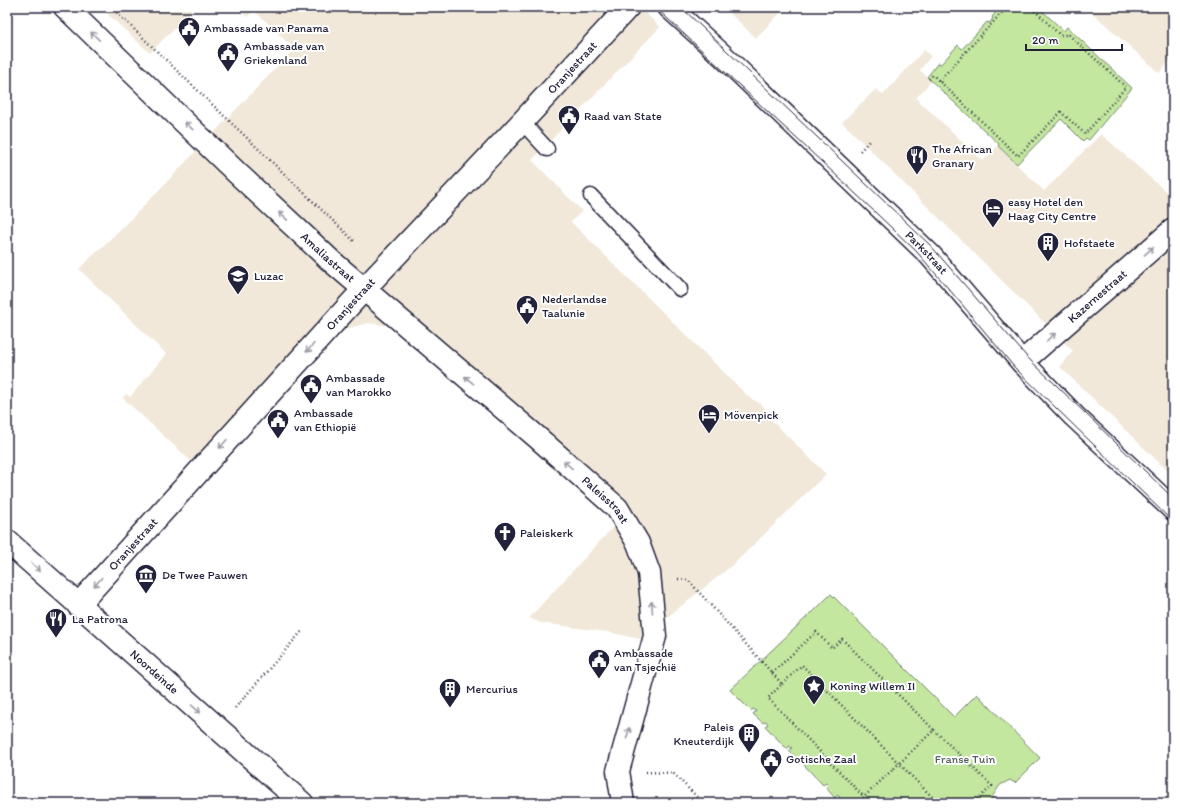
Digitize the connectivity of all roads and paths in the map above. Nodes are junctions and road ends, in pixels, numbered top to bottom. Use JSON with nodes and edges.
{"nodes":[{"id":1,"x":65,"y":7,"type":"edge"},
{"id":2,"x":111,"y":7,"type":"edge"},
{"id":3,"x":628,"y":7,"type":"edge"},
{"id":4,"x":669,"y":7,"type":"edge"},
{"id":5,"x":1006,"y":7,"type":"edge"},
{"id":6,"x":1031,"y":7,"type":"edge"},
{"id":7,"x":929,"y":79,"type":"dead end"},
{"id":8,"x":939,"y":81,"type":"junction"},
{"id":9,"x":522,"y":122,"type":"junction"},
{"id":10,"x":547,"y":149,"type":"dead end"},
{"id":11,"x":591,"y":196,"type":"dead end"},
{"id":12,"x":1173,"y":230,"type":"edge"},
{"id":13,"x":357,"y":244,"type":"dead end"},
{"id":14,"x":365,"y":288,"type":"junction"},
{"id":15,"x":680,"y":289,"type":"dead end"},
{"id":16,"x":1022,"y":362,"type":"junction"},
{"id":17,"x":1173,"y":510,"type":"edge"},
{"id":18,"x":7,"y":541,"type":"edge"},
{"id":19,"x":649,"y":577,"type":"junction"},
{"id":20,"x":78,"y":605,"type":"junction"},
{"id":21,"x":303,"y":630,"type":"dead end"},
{"id":22,"x":772,"y":673,"type":"junction"},
{"id":23,"x":782,"y":684,"type":"junction"},
{"id":24,"x":217,"y":728,"type":"junction"},
{"id":25,"x":934,"y":730,"type":"junction"},
{"id":26,"x":899,"y":763,"type":"junction"},
{"id":27,"x":618,"y":771,"type":"junction"},
{"id":28,"x":864,"y":797,"type":"junction"},
{"id":29,"x":975,"y":802,"type":"edge"},
{"id":30,"x":302,"y":803,"type":"edge"},
{"id":31,"x":623,"y":803,"type":"edge"},
{"id":32,"x":703,"y":803,"type":"edge"},
{"id":33,"x":858,"y":803,"type":"edge"},
{"id":34,"x":938,"y":803,"type":"edge"}],
"edges":[{"from":14,"to":1,"type":"street","name":"Amaliastraat","one_way":true},
{"from":2,"to":13,"type":"path"},
{"from":3,"to":9,"type":"street","name":"Oranjestraat"},
{"from":4,"to":16,"type":"street","name":"Parkstraat"},
{"from":5,"to":8,"type":"path"},
{"from":6,"to":8,"type":"path"},
{"from":7,"to":8,"type":"path"},
{"from":9,"to":10,"type":"lane"},
{"from":9,"to":14,"type":"street","name":"Oranjestraat"},
{"from":11,"to":15,"type":"lane"},
{"from":16,"to":12,"type":"street","name":"Kazernestraat","one_way":true},
{"from":19,"to":14,"type":"street","name":"Paleisstraat","one_way":true},
{"from":14,"to":20,"type":"street","name":"Oranjestraat","one_way":true},
{"from":16,"to":17,"type":"street","name":"Parkstraat"},
{"from":18,"to":20,"type":"street","name":"Noordeinde","one_way":true},
{"from":19,"to":22,"type":"path"},
{"from":27,"to":19,"type":"street","name":"Paleisstraat","one_way":true},
{"from":20,"to":24,"type":"street","name":"Noordeinde","one_way":true},
{"from":21,"to":24,"type":"path"},
{"from":22,"to":23,"type":"path"},
{"from":22,"to":25,"type":"path"},
{"from":23,"to":26,"type":"path"},
{"from":23,"to":28,"type":"path"},
{"from":24,"to":30,"type":"street","name":"Noordeinde"},
{"from":25,"to":26,"type":"path"},
{"from":25,"to":29,"type":"path"},
{"from":26,"to":28,"type":"path"},
{"from":26,"to":34,"type":"path"},
{"from":27,"to":31,"type":"street","name":"Paleisstraat"},
{"from":27,"to":32,"type":"path"},
{"from":28,"to":33,"type":"path"}]}
